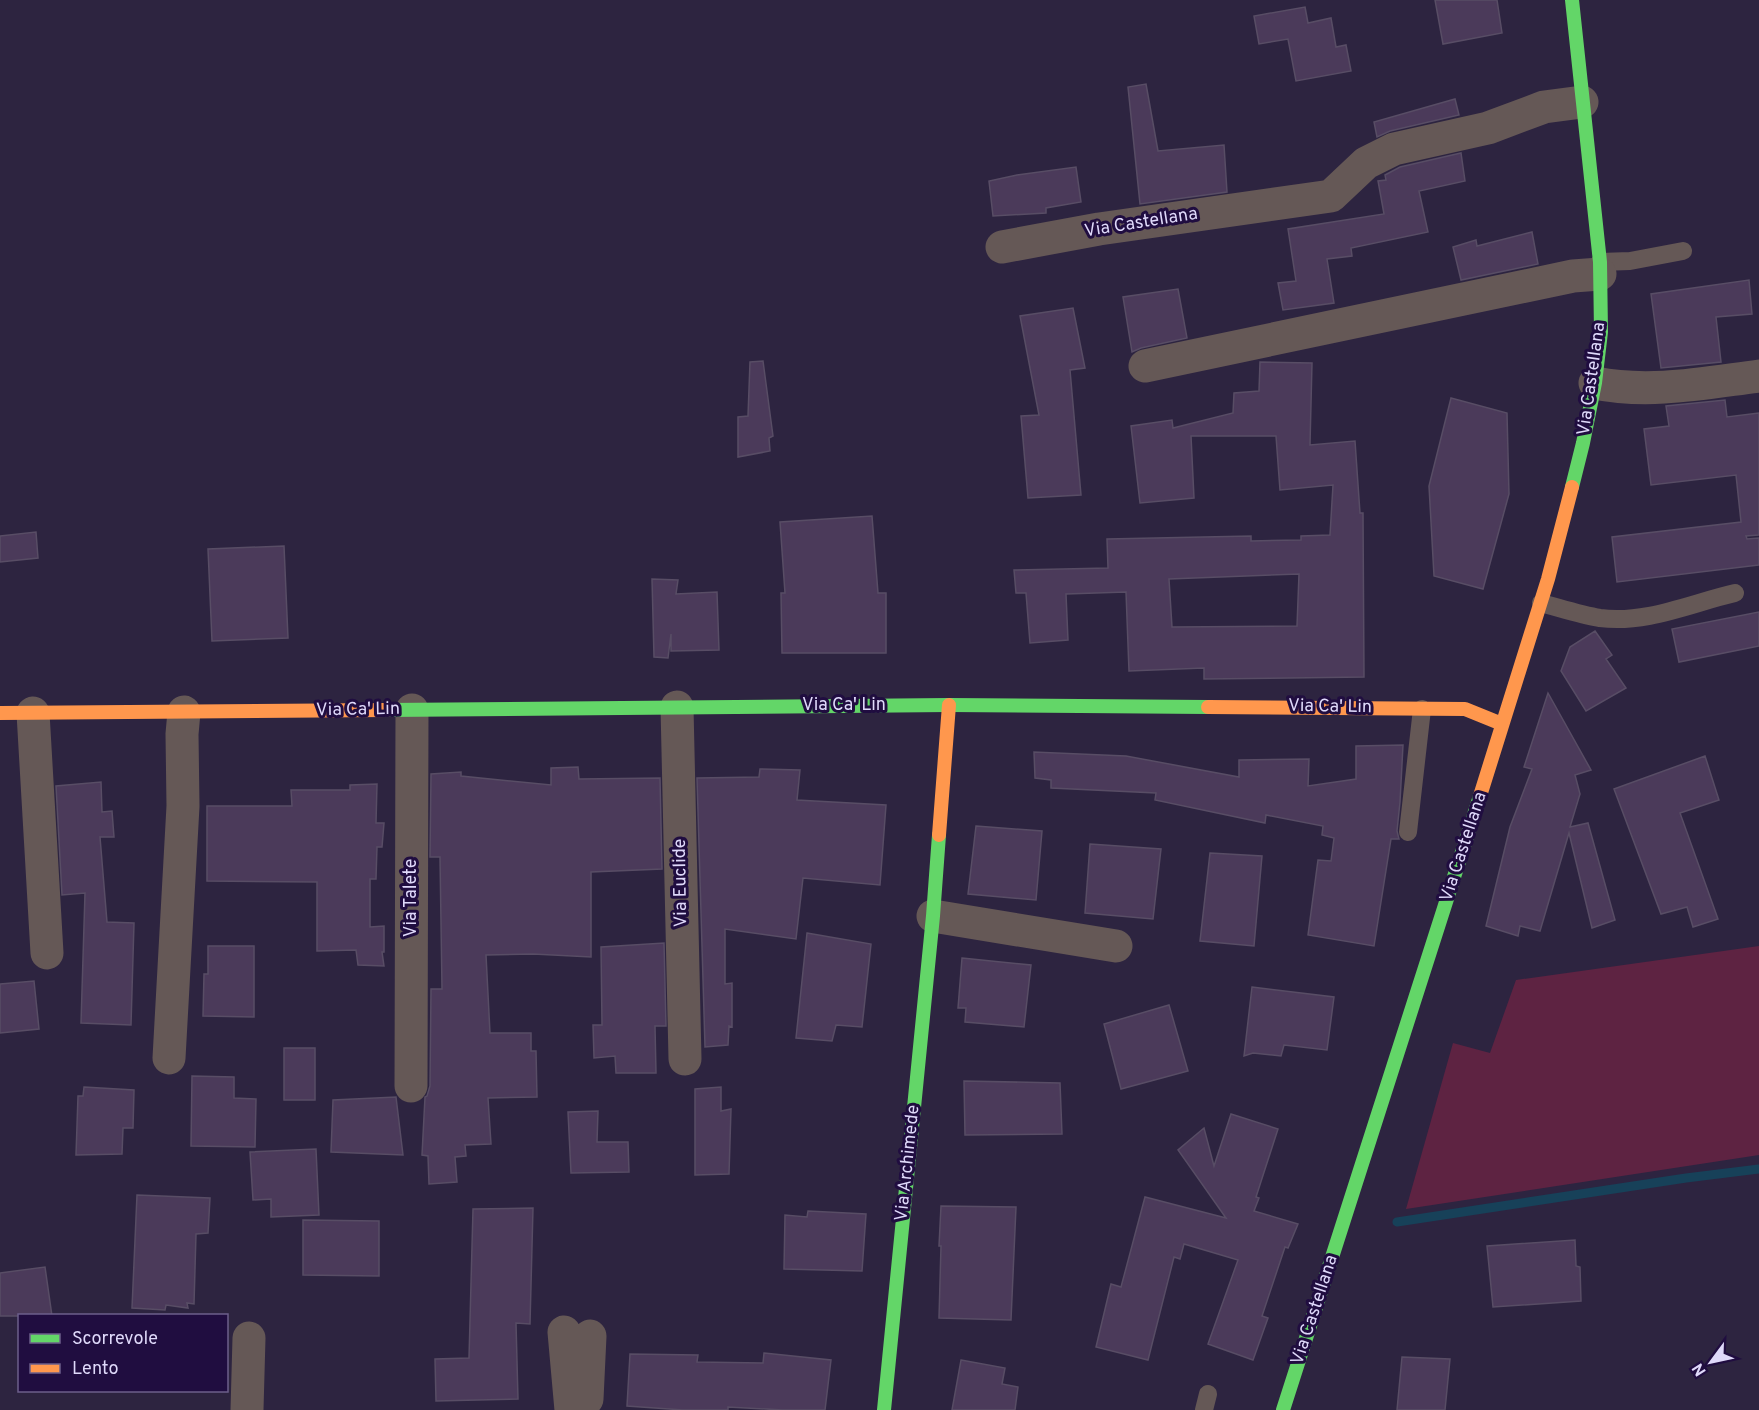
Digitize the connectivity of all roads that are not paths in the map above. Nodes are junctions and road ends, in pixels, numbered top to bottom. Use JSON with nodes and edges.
{"nodes":[{"id":1,"x":1572,"y":0,"type":"edge"},
{"id":2,"x":1582,"y":102,"type":"junction"},
{"id":3,"x":1002,"y":247,"type":"dead end"},
{"id":4,"x":1683,"y":251,"type":"dead end"},
{"id":5,"x":1600,"y":268,"type":"junction"},
{"id":6,"x":1145,"y":366,"type":"dead end"},
{"id":7,"x":1759,"y":376,"type":"edge"},
{"id":8,"x":1595,"y":382,"type":"junction"},
{"id":9,"x":1736,"y":593,"type":"dead end"},
{"id":10,"x":1541,"y":603,"type":"junction"},
{"id":11,"x":949,"y":705,"type":"junction"},
{"id":12,"x":677,"y":707,"type":"junction"},
{"id":13,"x":1341,"y":707,"type":"junction"},
{"id":14,"x":1422,"y":709,"type":"junction"},
{"id":15,"x":412,"y":710,"type":"junction"},
{"id":16,"x":184,"y":712,"type":"junction"},
{"id":17,"x":0,"y":713,"type":"edge"},
{"id":18,"x":33,"y":713,"type":"junction"},
{"id":19,"x":1502,"y":724,"type":"junction"},
{"id":20,"x":1340,"y":726,"type":"dead end"},
{"id":21,"x":1408,"y":832,"type":"dead end"},
{"id":22,"x":933,"y":916,"type":"junction"},
{"id":23,"x":1116,"y":946,"type":"dead end"},
{"id":24,"x":47,"y":953,"type":"dead end"},
{"id":25,"x":169,"y":1058,"type":"dead end"},
{"id":26,"x":685,"y":1059,"type":"dead end"},
{"id":27,"x":411,"y":1086,"type":"dead end"},
{"id":28,"x":249,"y":1338,"type":"dead end"},
{"id":29,"x":247,"y":1410,"type":"edge"},
{"id":30,"x":571,"y":1410,"type":"edge"},
{"id":31,"x":586,"y":1410,"type":"edge"},
{"id":32,"x":884,"y":1410,"type":"edge"},
{"id":33,"x":1283,"y":1410,"type":"edge"}],
"edges":[{"from":1,"to":2,"type":"street","name":"Via Castellana"},
{"from":2,"to":3,"type":"street","name":"Via Castellana"},
{"from":2,"to":5,"type":"street","name":"Via Castellana"},
{"from":4,"to":5,"type":"lane"},
{"from":5,"to":6,"type":"street"},
{"from":5,"to":8,"type":"street","name":"Via Castellana"},
{"from":7,"to":8,"type":"street"},
{"from":8,"to":10,"type":"street","name":"Via Castellana"},
{"from":9,"to":10,"type":"lane"},
{"from":10,"to":19,"type":"street","name":"Via Castellana"},
{"from":11,"to":12,"type":"street","name":"Via Ca' Lin"},
{"from":11,"to":13,"type":"street","name":"Via Ca' Lin"},
{"from":11,"to":22,"type":"street","name":"Via Archimede"},
{"from":12,"to":15,"type":"street","name":"Via Ca' Lin"},
{"from":12,"to":26,"type":"street","name":"Via Euclide"},
{"from":13,"to":14,"type":"street","name":"Via Ca' Lin"},
{"from":13,"to":20,"type":"lane"},
{"from":14,"to":19,"type":"street","name":"Via Ca' Lin"},
{"from":14,"to":21,"type":"lane"},
{"from":15,"to":16,"type":"street","name":"Via Ca' Lin"},
{"from":15,"to":27,"type":"street","name":"Via Talete"},
{"from":16,"to":18,"type":"street","name":"Via Ca' Lin"},
{"from":16,"to":25,"type":"street"},
{"from":17,"to":18,"type":"street","name":"Via Ca' Lin"},
{"from":18,"to":24,"type":"street"},
{"from":19,"to":33,"type":"street","name":"Via Castellana"},
{"from":22,"to":23,"type":"street"},
{"from":22,"to":32,"type":"street","name":"Via Archimede"},
{"from":28,"to":29,"type":"street"},
{"from":30,"to":31,"type":"street"}]}
